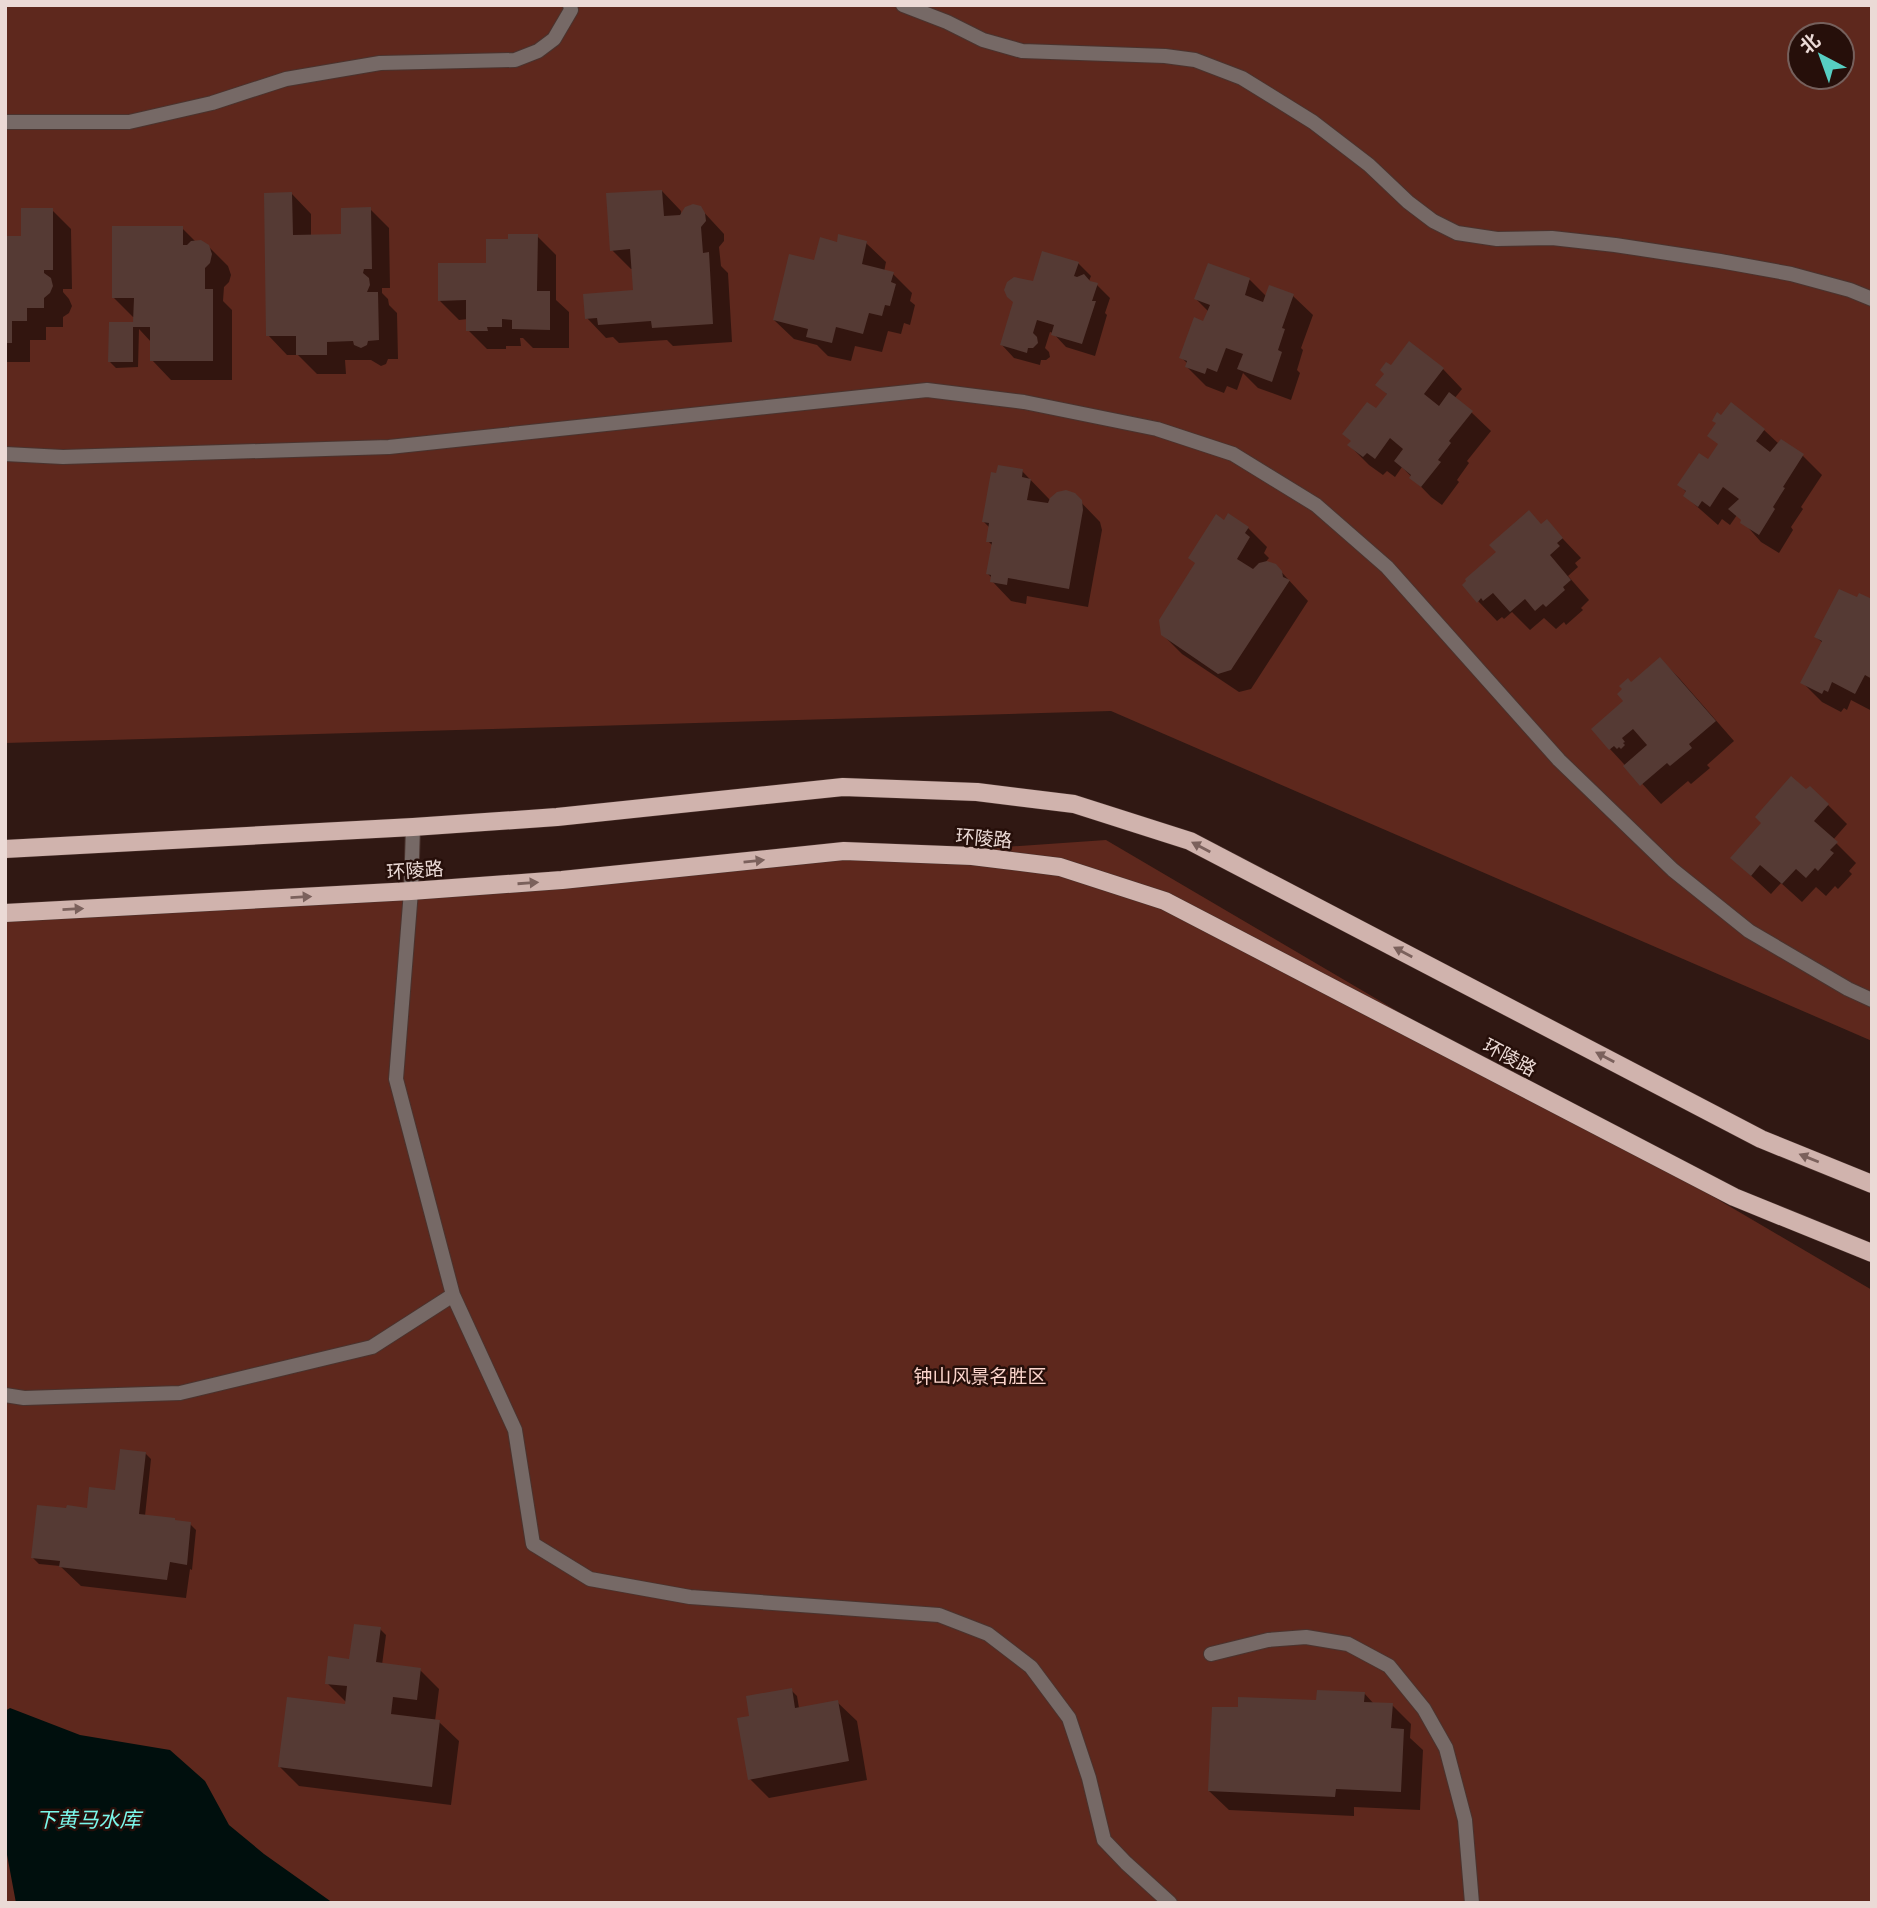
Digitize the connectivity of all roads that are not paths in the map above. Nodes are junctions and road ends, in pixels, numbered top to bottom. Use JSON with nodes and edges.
{"nodes":[{"id":1,"x":570,"y":5,"type":"edge"},
{"id":2,"x":903,"y":5,"type":"edge"},
{"id":3,"x":5,"y":122,"type":"edge"},
{"id":4,"x":1872,"y":299,"type":"edge"},
{"id":5,"x":5,"y":454,"type":"edge"},
{"id":6,"x":413,"y":827,"type":"junction"},
{"id":7,"x":5,"y":849,"type":"edge"},
{"id":8,"x":411,"y":891,"type":"junction"},
{"id":9,"x":5,"y":913,"type":"edge"},
{"id":10,"x":1872,"y":1000,"type":"edge"},
{"id":11,"x":1872,"y":1184,"type":"edge"},
{"id":12,"x":1872,"y":1253,"type":"edge"},
{"id":13,"x":453,"y":1295,"type":"junction"},
{"id":14,"x":5,"y":1395,"type":"edge"},
{"id":15,"x":1211,"y":1654,"type":"dead end"},
{"id":16,"x":1170,"y":1903,"type":"edge"},
{"id":17,"x":1472,"y":1903,"type":"edge"}],
"edges":[{"from":1,"to":3,"type":"lane"},
{"from":2,"to":4,"type":"lane"},
{"from":5,"to":10,"type":"lane"},
{"from":6,"to":7,"type":"main road"},
{"from":6,"to":8,"type":"lane"},
{"from":11,"to":6,"type":"main road","one_way":true},
{"from":9,"to":8,"type":"main road","name":"环陵路","one_way":true},
{"from":8,"to":12,"type":"main road","name":"环陵路","one_way":true},
{"from":8,"to":13,"type":"lane"},
{"from":13,"to":14,"type":"lane"},
{"from":13,"to":16,"type":"lane"},
{"from":15,"to":17,"type":"lane"}]}
